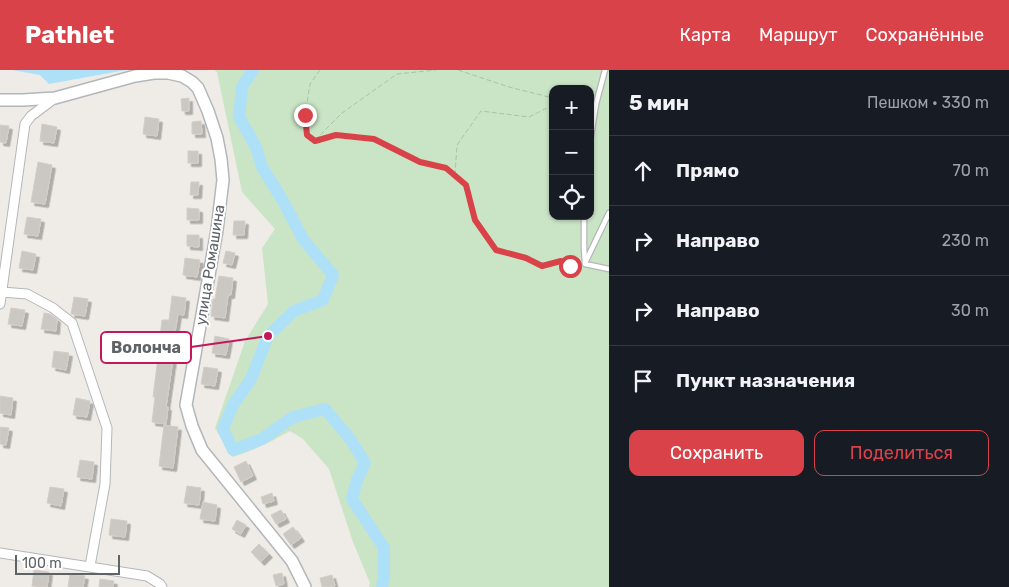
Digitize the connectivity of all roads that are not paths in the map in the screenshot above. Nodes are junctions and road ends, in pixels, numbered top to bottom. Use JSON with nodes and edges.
{"nodes":[{"id":1,"x":605,"y":70,"type":"edge"},
{"id":2,"x":55,"y":98,"type":"junction"},
{"id":3,"x":0,"y":100,"type":"edge"},
{"id":4,"x":592,"y":130,"type":"edge"},
{"id":5,"x":609,"y":213,"type":"edge"},
{"id":6,"x":584,"y":220,"type":"edge"},
{"id":7,"x":585,"y":264,"type":"junction"},
{"id":8,"x":609,"y":269,"type":"edge"},
{"id":9,"x":2,"y":292,"type":"junction"},
{"id":10,"x":0,"y":304,"type":"edge"},
{"id":11,"x":0,"y":553,"type":"edge"},
{"id":12,"x":90,"y":566,"type":"junction"},
{"id":13,"x":162,"y":587,"type":"edge"},
{"id":14,"x":305,"y":587,"type":"edge"}],
"edges":[{"from":1,"to":4,"type":"lane"},
{"from":2,"to":3,"type":"street","name":"улица Ромашина"},
{"from":2,"to":9,"type":"street"},
{"from":2,"to":14,"type":"street","name":"улица Ромашина"},
{"from":5,"to":7,"type":"lane"},
{"from":6,"to":7,"type":"lane"},
{"from":7,"to":8,"type":"lane"},
{"from":9,"to":10,"type":"street"},
{"from":9,"to":12,"type":"street"},
{"from":11,"to":12,"type":"street"},
{"from":12,"to":13,"type":"street"}]}
